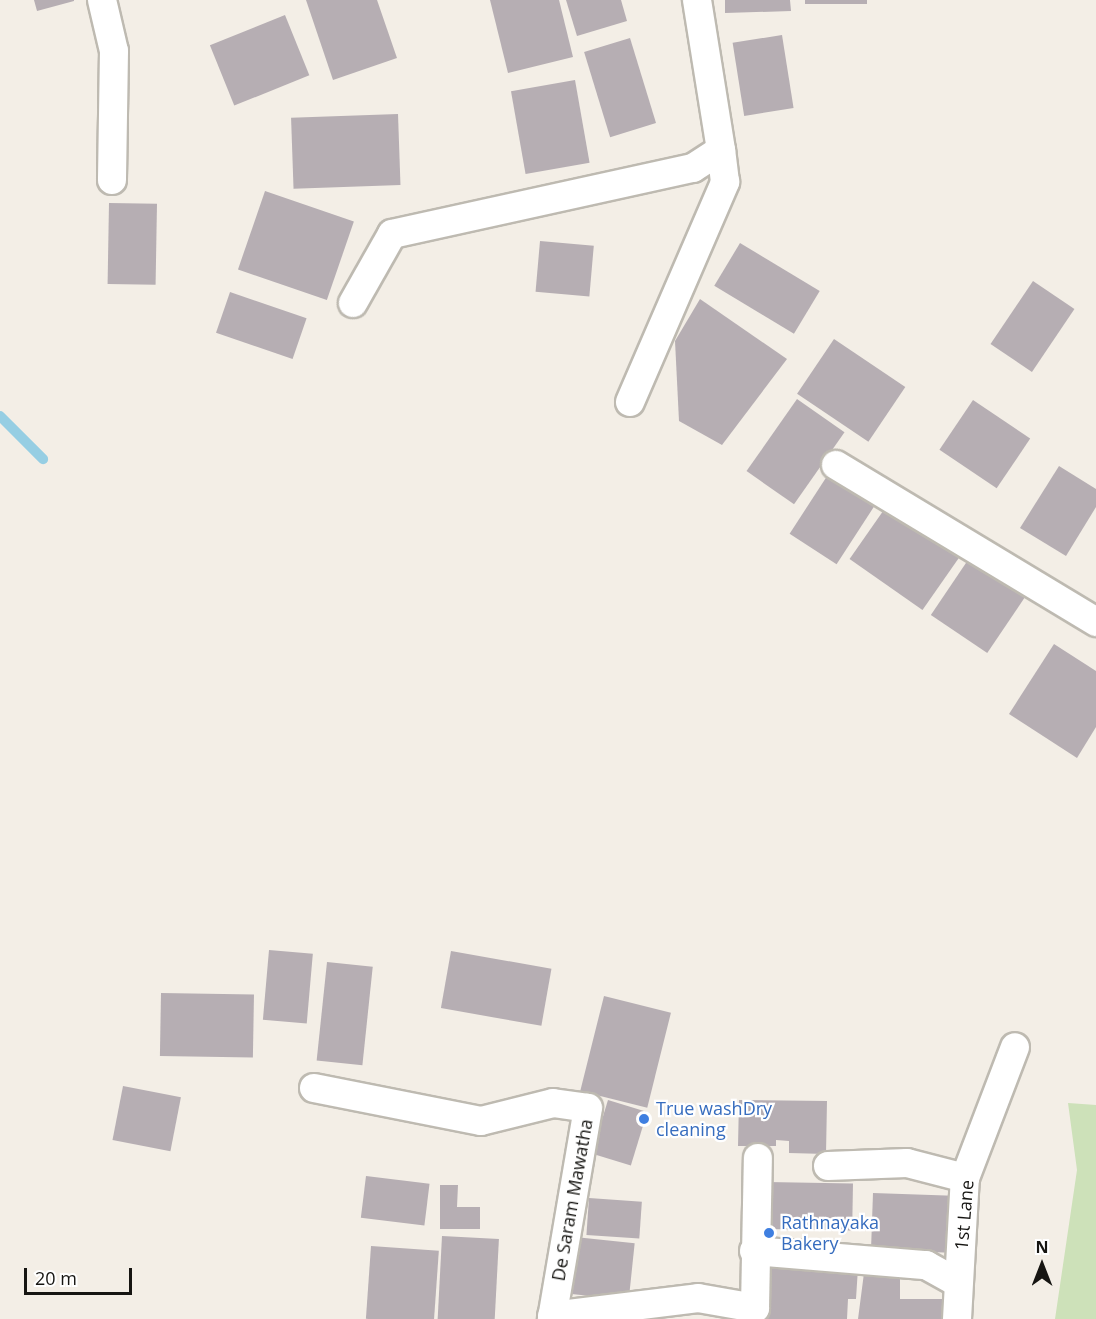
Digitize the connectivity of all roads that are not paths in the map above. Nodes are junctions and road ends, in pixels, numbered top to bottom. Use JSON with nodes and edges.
{"nodes":[{"id":1,"x":102,"y":0,"type":"edge"},
{"id":2,"x":697,"y":0,"type":"edge"},
{"id":3,"x":721,"y":150,"type":"junction"},
{"id":4,"x":112,"y":180,"type":"dead end"},
{"id":5,"x":353,"y":303,"type":"dead end"},
{"id":6,"x":630,"y":402,"type":"dead end"},
{"id":7,"x":836,"y":465,"type":"dead end"},
{"id":8,"x":1096,"y":622,"type":"edge"},
{"id":9,"x":1015,"y":1047,"type":"dead end"},
{"id":10,"x":314,"y":1088,"type":"dead end"},
{"id":11,"x":758,"y":1158,"type":"dead end"},
{"id":12,"x":828,"y":1166,"type":"dead end"},
{"id":13,"x":965,"y":1178,"type":"junction"},
{"id":14,"x":754,"y":1251,"type":"junction"},
{"id":15,"x":958,"y":1283,"type":"junction"},
{"id":16,"x":552,"y":1318,"type":"edge"},
{"id":17,"x":957,"y":1319,"type":"edge"}],
"edges":[{"from":1,"to":4,"type":"street"},
{"from":2,"to":3,"type":"street"},
{"from":3,"to":5,"type":"street"},
{"from":3,"to":6,"type":"street"},
{"from":7,"to":8,"type":"street"},
{"from":9,"to":13,"type":"street","name":"1st Lane"},
{"from":10,"to":16,"type":"street","name":"De Saram Mawatha"},
{"from":11,"to":14,"type":"street"},
{"from":12,"to":13,"type":"street"},
{"from":13,"to":15,"type":"street","name":"1st Lane"},
{"from":14,"to":15,"type":"street"},
{"from":14,"to":16,"type":"street"},
{"from":15,"to":17,"type":"street","name":"1st Lane"}]}
